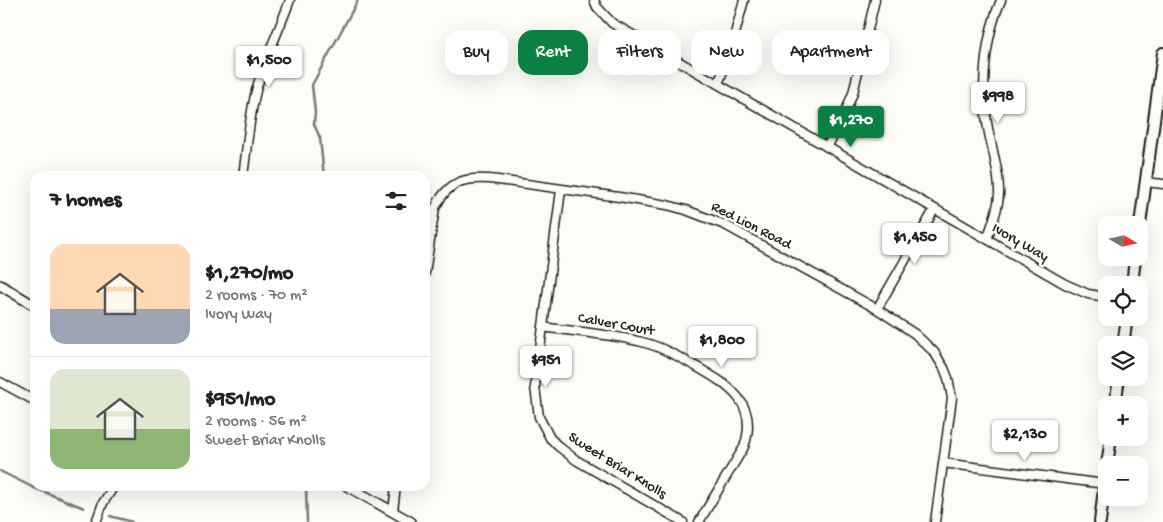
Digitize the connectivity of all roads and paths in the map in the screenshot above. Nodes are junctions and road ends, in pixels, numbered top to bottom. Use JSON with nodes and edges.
{"nodes":[{"id":1,"x":290,"y":0,"type":"edge"},
{"id":2,"x":594,"y":0,"type":"edge"},
{"id":3,"x":744,"y":0,"type":"edge"},
{"id":4,"x":875,"y":0,"type":"edge"},
{"id":5,"x":1001,"y":0,"type":"edge"},
{"id":6,"x":1163,"y":53,"type":"edge"},
{"id":7,"x":718,"y":84,"type":"junction"},
{"id":8,"x":827,"y":147,"type":"junction"},
{"id":9,"x":244,"y":171,"type":"edge"},
{"id":10,"x":1146,"y":182,"type":"junction"},
{"id":11,"x":1163,"y":184,"type":"edge"},
{"id":12,"x":562,"y":190,"type":"junction"},
{"id":13,"x":934,"y":210,"type":"junction"},
{"id":14,"x":1141,"y":216,"type":"edge"},
{"id":15,"x":986,"y":239,"type":"junction"},
{"id":16,"x":430,"y":240,"type":"edge"},
{"id":17,"x":0,"y":285,"type":"edge"},
{"id":18,"x":1098,"y":296,"type":"edge"},
{"id":19,"x":30,"y":303,"type":"edge"},
{"id":20,"x":877,"y":309,"type":"junction"},
{"id":21,"x":543,"y":327,"type":"junction"},
{"id":22,"x":0,"y":382,"type":"edge"},
{"id":23,"x":30,"y":398,"type":"edge"},
{"id":24,"x":943,"y":464,"type":"junction"},
{"id":25,"x":1098,"y":483,"type":"edge"},
{"id":26,"x":111,"y":491,"type":"edge"},
{"id":27,"x":356,"y":491,"type":"edge"},
{"id":28,"x":395,"y":491,"type":"edge"},
{"id":29,"x":1102,"y":506,"type":"edge"},
{"id":30,"x":393,"y":511,"type":"junction"},
{"id":31,"x":96,"y":522,"type":"edge"},
{"id":32,"x":411,"y":522,"type":"edge"},
{"id":33,"x":683,"y":522,"type":"edge"},
{"id":34,"x":699,"y":522,"type":"edge"},
{"id":35,"x":935,"y":522,"type":"edge"},
{"id":36,"x":1100,"y":522,"type":"edge"}],
"edges":[{"from":1,"to":9,"type":"street"},
{"from":2,"to":7,"type":"street","name":"Ivory Way"},
{"from":3,"to":7,"type":"street"},
{"from":4,"to":8,"type":"street"},
{"from":5,"to":15,"type":"street"},
{"from":6,"to":10,"type":"main road"},
{"from":7,"to":8,"type":"street","name":"Ivory Way"},
{"from":8,"to":13,"type":"street","name":"Ivory Way"},
{"from":10,"to":11,"type":"street"},
{"from":10,"to":14,"type":"main road"},
{"from":12,"to":16,"type":"street","name":"Red Lion Road"},
{"from":12,"to":20,"type":"street","name":"Red Lion Road"},
{"from":12,"to":21,"type":"street","name":"Sweet Briar Knolls"},
{"from":13,"to":15,"type":"street","name":"Ivory Way"},
{"from":13,"to":20,"type":"street"},
{"from":15,"to":18,"type":"street","name":"Ivory Way"},
{"from":17,"to":19,"type":"street"},
{"from":20,"to":24,"type":"street","name":"Red Lion Road"},
{"from":21,"to":33,"type":"street","name":"Sweet Briar Knolls"},
{"from":21,"to":34,"type":"street","name":"Calver Court"},
{"from":22,"to":23,"type":"street"},
{"from":24,"to":25,"type":"street"},
{"from":24,"to":35,"type":"street","name":"Red Lion Road"},
{"from":26,"to":31,"type":"street"},
{"from":27,"to":30,"type":"street"},
{"from":28,"to":30,"type":"street"},
{"from":29,"to":36,"type":"main road"},
{"from":30,"to":32,"type":"street"}]}
